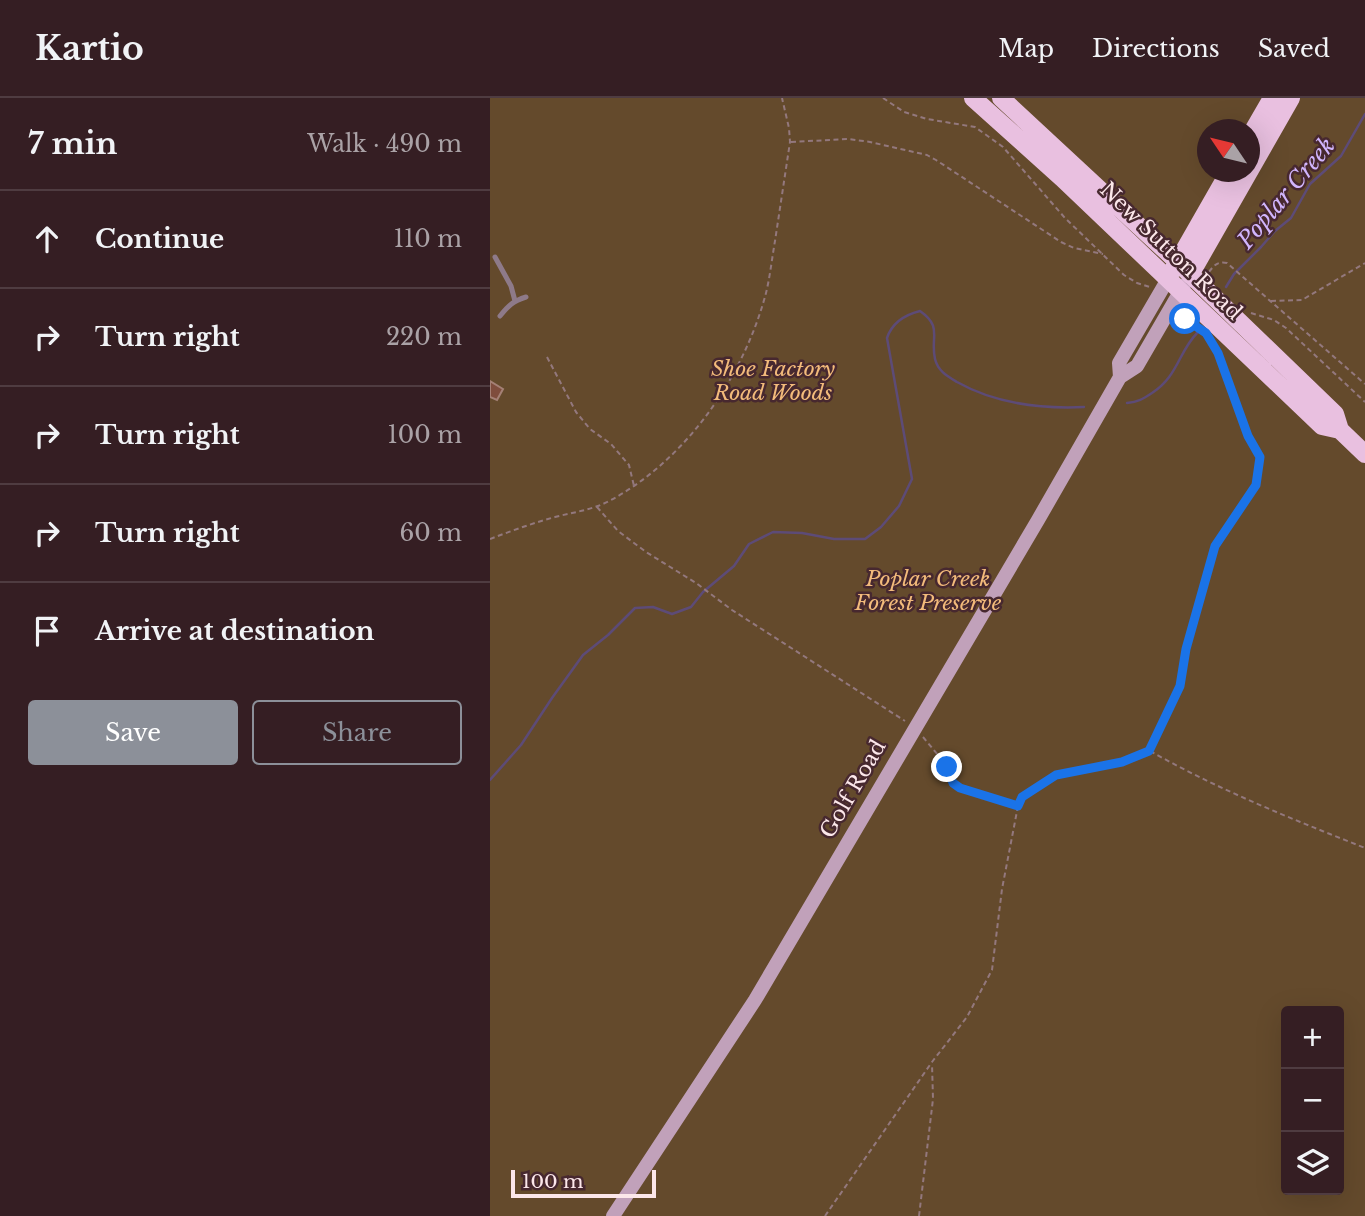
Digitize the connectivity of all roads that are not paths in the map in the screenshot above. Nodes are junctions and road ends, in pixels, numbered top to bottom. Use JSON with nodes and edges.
{"nodes":[{"id":1,"x":973,"y":98,"type":"edge"},
{"id":2,"x":1001,"y":98,"type":"edge"},
{"id":3,"x":1272,"y":98,"type":"edge"},
{"id":4,"x":1292,"y":98,"type":"edge"},
{"id":5,"x":1260,"y":119,"type":"edge"},
{"id":6,"x":1223,"y":182,"type":"edge"},
{"id":7,"x":495,"y":257,"type":"dead end"},
{"id":8,"x":1177,"y":262,"type":"junction"},
{"id":9,"x":1198,"y":275,"type":"junction"},
{"id":10,"x":1167,"y":279,"type":"junction"},
{"id":11,"x":1181,"y":292,"type":"junction"},
{"id":12,"x":526,"y":297,"type":"dead end"},
{"id":13,"x":515,"y":301,"type":"junction"},
{"id":14,"x":500,"y":316,"type":"dead end"},
{"id":15,"x":1120,"y":377,"type":"junction"},
{"id":16,"x":1340,"y":430,"type":"junction"},
{"id":17,"x":1365,"y":454,"type":"edge"},
{"id":18,"x":613,"y":1216,"type":"edge"}],
"edges":[{"from":1,"to":10,"type":"main road","name":"New Sutton Road"},
{"from":2,"to":8,"type":"main road","name":"New Sutton Road"},
{"from":3,"to":5,"type":"main road"},
{"from":4,"to":9,"type":"main road","name":"Golf Road"},
{"from":6,"to":8,"type":"main road","name":"Golf Road"},
{"from":7,"to":13,"type":"lane"},
{"from":8,"to":9,"type":"main road","name":"New Sutton Road"},
{"from":8,"to":10,"type":"main road","name":"Golf Road"},
{"from":9,"to":11,"type":"main road","name":"Golf Road"},
{"from":9,"to":16,"type":"main road","name":"New Sutton Road"},
{"from":10,"to":11,"type":"main road","name":"New Sutton Road"},
{"from":10,"to":15,"type":"main road","name":"Golf Road"},
{"from":11,"to":15,"type":"main road","name":"Golf Road"},
{"from":11,"to":16,"type":"main road","name":"New Sutton Road"},
{"from":12,"to":13,"type":"lane"},
{"from":13,"to":14,"type":"lane"},
{"from":15,"to":18,"type":"main road","name":"Golf Road"},
{"from":16,"to":17,"type":"main road","name":"New Sutton Road"}]}
